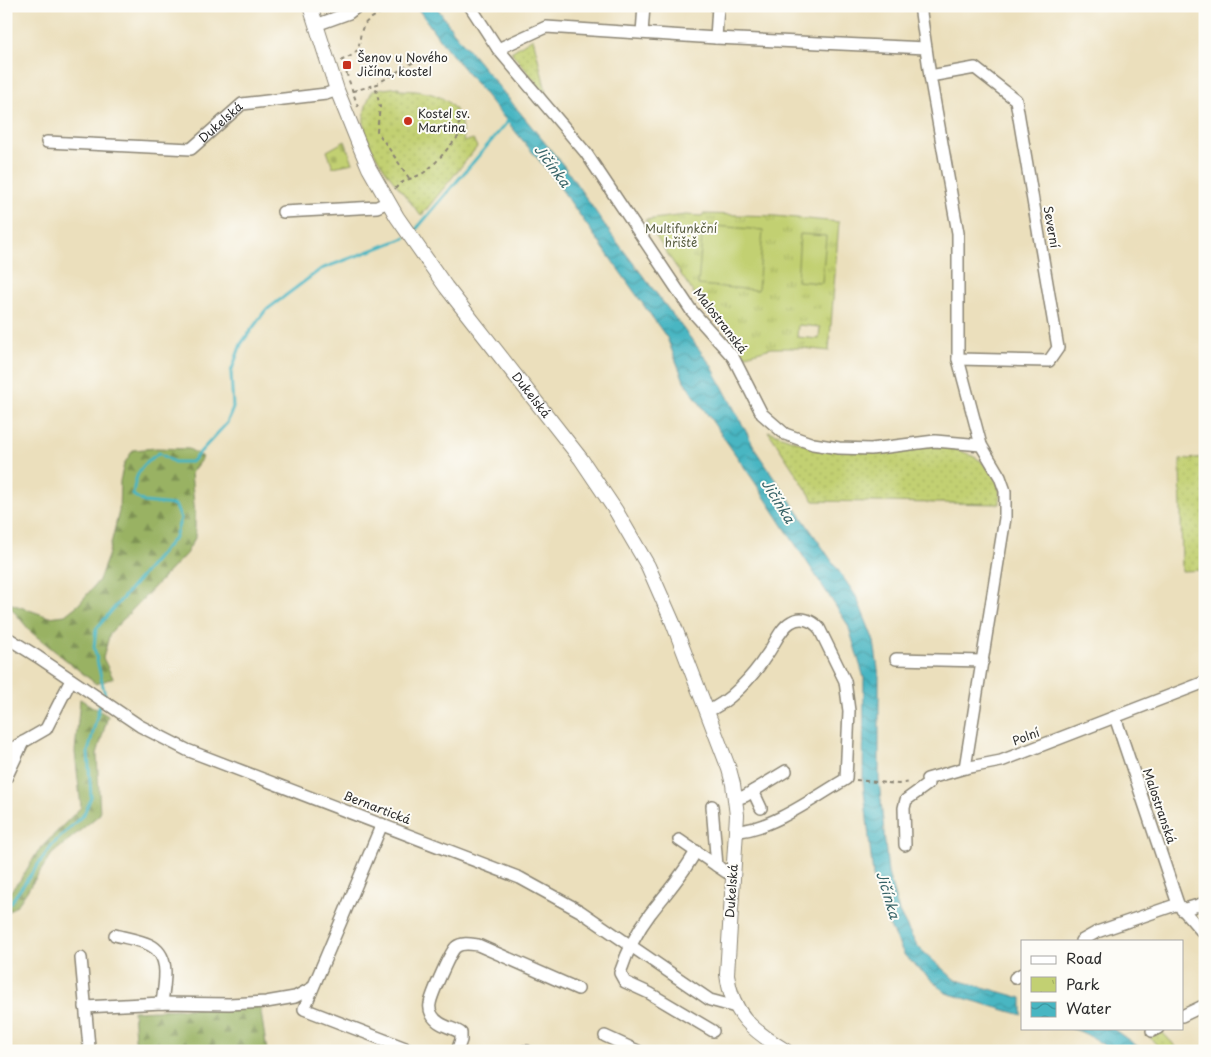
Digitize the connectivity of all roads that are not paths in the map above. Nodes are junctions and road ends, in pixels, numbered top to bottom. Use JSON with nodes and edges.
{"nodes":[{"id":1,"x":310,"y":6,"type":"edge"},
{"id":2,"x":358,"y":6,"type":"edge"},
{"id":3,"x":470,"y":6,"type":"edge"},
{"id":4,"x":644,"y":6,"type":"edge"},
{"id":5,"x":718,"y":6,"type":"edge"},
{"id":6,"x":920,"y":6,"type":"edge"},
{"id":7,"x":316,"y":25,"type":"junction"},
{"id":8,"x":642,"y":33,"type":"junction"},
{"id":9,"x":716,"y":38,"type":"junction"},
{"id":10,"x":926,"y":48,"type":"junction"},
{"id":11,"x":498,"y":49,"type":"junction"},
{"id":12,"x":930,"y":76,"type":"junction"},
{"id":13,"x":337,"y":90,"type":"junction"},
{"id":14,"x":47,"y":142,"type":"dead end"},
{"id":15,"x":390,"y":198,"type":"junction"},
{"id":16,"x":283,"y":212,"type":"dead end"},
{"id":17,"x":958,"y":359,"type":"junction"},
{"id":18,"x":981,"y":446,"type":"junction"},
{"id":19,"x":6,"y":638,"type":"edge"},
{"id":20,"x":896,"y":659,"type":"dead end"},
{"id":21,"x":983,"y":661,"type":"junction"},
{"id":22,"x":71,"y":680,"type":"junction"},
{"id":23,"x":1205,"y":682,"type":"edge"},
{"id":24,"x":707,"y":711,"type":"junction"},
{"id":25,"x":1115,"y":717,"type":"junction"},
{"id":26,"x":23,"y":742,"type":"junction"},
{"id":27,"x":6,"y":752,"type":"edge"},
{"id":28,"x":965,"y":768,"type":"junction"},
{"id":29,"x":786,"y":772,"type":"dead end"},
{"id":30,"x":6,"y":778,"type":"edge"},
{"id":31,"x":753,"y":791,"type":"junction"},
{"id":32,"x":736,"y":799,"type":"junction"},
{"id":33,"x":712,"y":806,"type":"dead end"},
{"id":34,"x":761,"y":808,"type":"dead end"},
{"id":35,"x":382,"y":824,"type":"junction"},
{"id":36,"x":736,"y":831,"type":"junction"},
{"id":37,"x":679,"y":840,"type":"dead end"},
{"id":38,"x":905,"y":845,"type":"dead end"},
{"id":39,"x":696,"y":851,"type":"junction"},
{"id":40,"x":716,"y":866,"type":"junction"},
{"id":41,"x":733,"y":875,"type":"junction"},
{"id":42,"x":1205,"y":903,"type":"edge"},
{"id":43,"x":1180,"y":907,"type":"junction"},
{"id":44,"x":116,"y":935,"type":"dead end"},
{"id":45,"x":1205,"y":935,"type":"edge"},
{"id":46,"x":1083,"y":940,"type":"edge"},
{"id":47,"x":631,"y":945,"type":"junction"},
{"id":48,"x":82,"y":958,"type":"dead end"},
{"id":49,"x":312,"y":988,"type":"junction"},
{"id":50,"x":578,"y":989,"type":"dead end"},
{"id":51,"x":162,"y":1003,"type":"junction"},
{"id":52,"x":1205,"y":1005,"type":"edge"},
{"id":53,"x":85,"y":1007,"type":"junction"},
{"id":54,"x":736,"y":1007,"type":"junction"},
{"id":55,"x":1184,"y":1015,"type":"edge"},
{"id":56,"x":713,"y":1031,"type":"dead end"},
{"id":57,"x":605,"y":1036,"type":"dead end"},
{"id":58,"x":89,"y":1047,"type":"dead end"},
{"id":59,"x":789,"y":1048,"type":"edge"},
{"id":60,"x":413,"y":1051,"type":"edge"},
{"id":61,"x":457,"y":1051,"type":"edge"},
{"id":62,"x":638,"y":1051,"type":"edge"}],
"edges":[{"from":1,"to":7,"type":"main road","name":"Dukelská"},
{"from":2,"to":7,"type":"street"},
{"from":3,"to":11,"type":"street","name":"Malostranská"},
{"from":4,"to":8,"type":"street"},
{"from":5,"to":9,"type":"street"},
{"from":6,"to":10,"type":"street"},
{"from":7,"to":13,"type":"main road","name":"Dukelská"},
{"from":8,"to":9,"type":"street"},
{"from":8,"to":11,"type":"street"},
{"from":9,"to":10,"type":"street"},
{"from":10,"to":12,"type":"street"},
{"from":11,"to":18,"type":"street","name":"Malostranská"},
{"from":12,"to":17,"type":"street"},
{"from":12,"to":17,"type":"street","name":"Severní"},
{"from":13,"to":14,"type":"street","name":"Dukelská"},
{"from":13,"to":15,"type":"main road","name":"Dukelská"},
{"from":15,"to":16,"type":"street"},
{"from":15,"to":24,"type":"main road","name":"Dukelská"},
{"from":17,"to":18,"type":"street"},
{"from":18,"to":21,"type":"street"},
{"from":19,"to":22,"type":"street","name":"Bernartická"},
{"from":20,"to":21,"type":"street"},
{"from":21,"to":28,"type":"street"},
{"from":22,"to":26,"type":"street"},
{"from":22,"to":35,"type":"street","name":"Bernartická"},
{"from":23,"to":25,"type":"street","name":"Polní"},
{"from":24,"to":32,"type":"main road","name":"Dukelská"},
{"from":24,"to":36,"type":"street"},
{"from":25,"to":28,"type":"street","name":"Polní"},
{"from":25,"to":43,"type":"street","name":"Malostranská"},
{"from":26,"to":27,"type":"street"},
{"from":26,"to":30,"type":"street"},
{"from":28,"to":38,"type":"street","name":"Polní"},
{"from":29,"to":31,"type":"street"},
{"from":31,"to":32,"type":"street"},
{"from":31,"to":34,"type":"street"},
{"from":32,"to":36,"type":"main road","name":"Dukelská"},
{"from":33,"to":40,"type":"street"},
{"from":35,"to":47,"type":"street","name":"Bernartická"},
{"from":35,"to":49,"type":"street"},
{"from":36,"to":41,"type":"main road","name":"Dukelská"},
{"from":37,"to":39,"type":"street"},
{"from":39,"to":40,"type":"street"},
{"from":39,"to":47,"type":"street"},
{"from":40,"to":41,"type":"street"},
{"from":41,"to":54,"type":"main road","name":"Dukelská"},
{"from":42,"to":43,"type":"street"},
{"from":43,"to":45,"type":"street","name":"Malostranská"},
{"from":43,"to":46,"type":"street"},
{"from":44,"to":51,"type":"street"},
{"from":47,"to":54,"type":"street","name":"Bernartická"},
{"from":47,"to":56,"type":"street"},
{"from":48,"to":53,"type":"street"},
{"from":49,"to":51,"type":"street"},
{"from":49,"to":60,"type":"street"},
{"from":50,"to":61,"type":"street"},
{"from":51,"to":53,"type":"street"},
{"from":52,"to":55,"type":"street"},
{"from":53,"to":58,"type":"street"},
{"from":54,"to":59,"type":"main road","name":"Dukelská"},
{"from":57,"to":62,"type":"street"}]}
